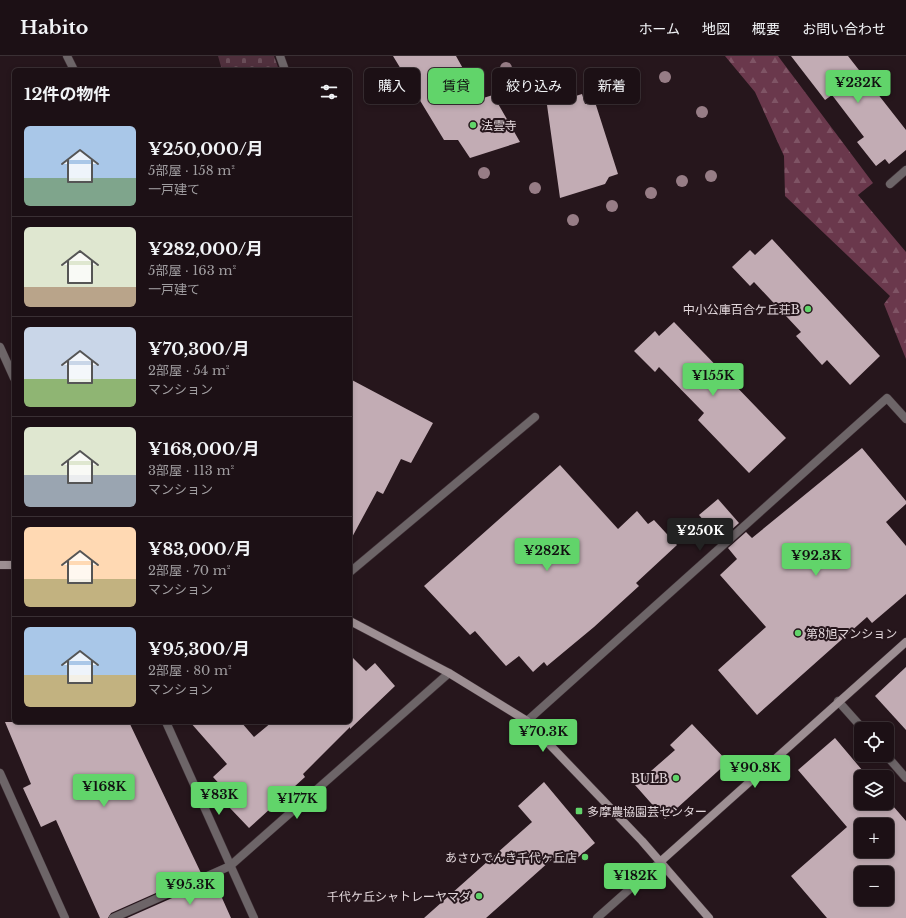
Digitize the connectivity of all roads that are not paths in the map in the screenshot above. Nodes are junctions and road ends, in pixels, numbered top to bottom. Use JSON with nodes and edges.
{"nodes":[{"id":1,"x":67,"y":56,"type":"edge"},
{"id":2,"x":280,"y":56,"type":"edge"},
{"id":3,"x":73,"y":68,"type":"edge"},
{"id":4,"x":284,"y":68,"type":"edge"},
{"id":5,"x":906,"y":170,"type":"edge"},
{"id":6,"x":890,"y":184,"type":"dead end"},
{"id":7,"x":0,"y":347,"type":"edge"},
{"id":8,"x":12,"y":374,"type":"edge"},
{"id":9,"x":535,"y":417,"type":"dead end"},
{"id":10,"x":906,"y":419,"type":"edge"},
{"id":11,"x":0,"y":565,"type":"edge"},
{"id":12,"x":12,"y":565,"type":"edge"},
{"id":13,"x":352,"y":570,"type":"edge"},
{"id":14,"x":352,"y":622,"type":"edge"},
{"id":15,"x":906,"y":642,"type":"edge"},
{"id":16,"x":449,"y":673,"type":"junction"},
{"id":17,"x":838,"y":701,"type":"junction"},
{"id":18,"x":527,"y":721,"type":"junction"},
{"id":19,"x":856,"y":722,"type":"edge"},
{"id":20,"x":167,"y":724,"type":"edge"},
{"id":21,"x":892,"y":762,"type":"edge"},
{"id":22,"x":0,"y":773,"type":"edge"},
{"id":23,"x":906,"y":778,"type":"edge"},
{"id":24,"x":660,"y":862,"type":"junction"},
{"id":25,"x":230,"y":866,"type":"junction"},
{"id":26,"x":65,"y":918,"type":"edge"},
{"id":27,"x":113,"y":918,"type":"edge"},
{"id":28,"x":254,"y":918,"type":"edge"},
{"id":29,"x":597,"y":918,"type":"edge"},
{"id":30,"x":709,"y":918,"type":"edge"}],
"edges":[{"from":1,"to":3,"type":"street"},
{"from":2,"to":4,"type":"street"},
{"from":5,"to":6,"type":"street"},
{"from":7,"to":8,"type":"street"},
{"from":9,"to":13,"type":"street"},
{"from":10,"to":18,"type":"street"},
{"from":11,"to":12,"type":"street"},
{"from":14,"to":16,"type":"street"},
{"from":15,"to":17,"type":"street"},
{"from":16,"to":18,"type":"street"},
{"from":16,"to":25,"type":"street"},
{"from":17,"to":19,"type":"street"},
{"from":17,"to":24,"type":"street"},
{"from":18,"to":24,"type":"street"},
{"from":20,"to":25,"type":"street"},
{"from":21,"to":23,"type":"street"},
{"from":22,"to":26,"type":"street"},
{"from":24,"to":29,"type":"street"},
{"from":24,"to":30,"type":"street"},
{"from":25,"to":27,"type":"street"},
{"from":25,"to":28,"type":"street"}]}
